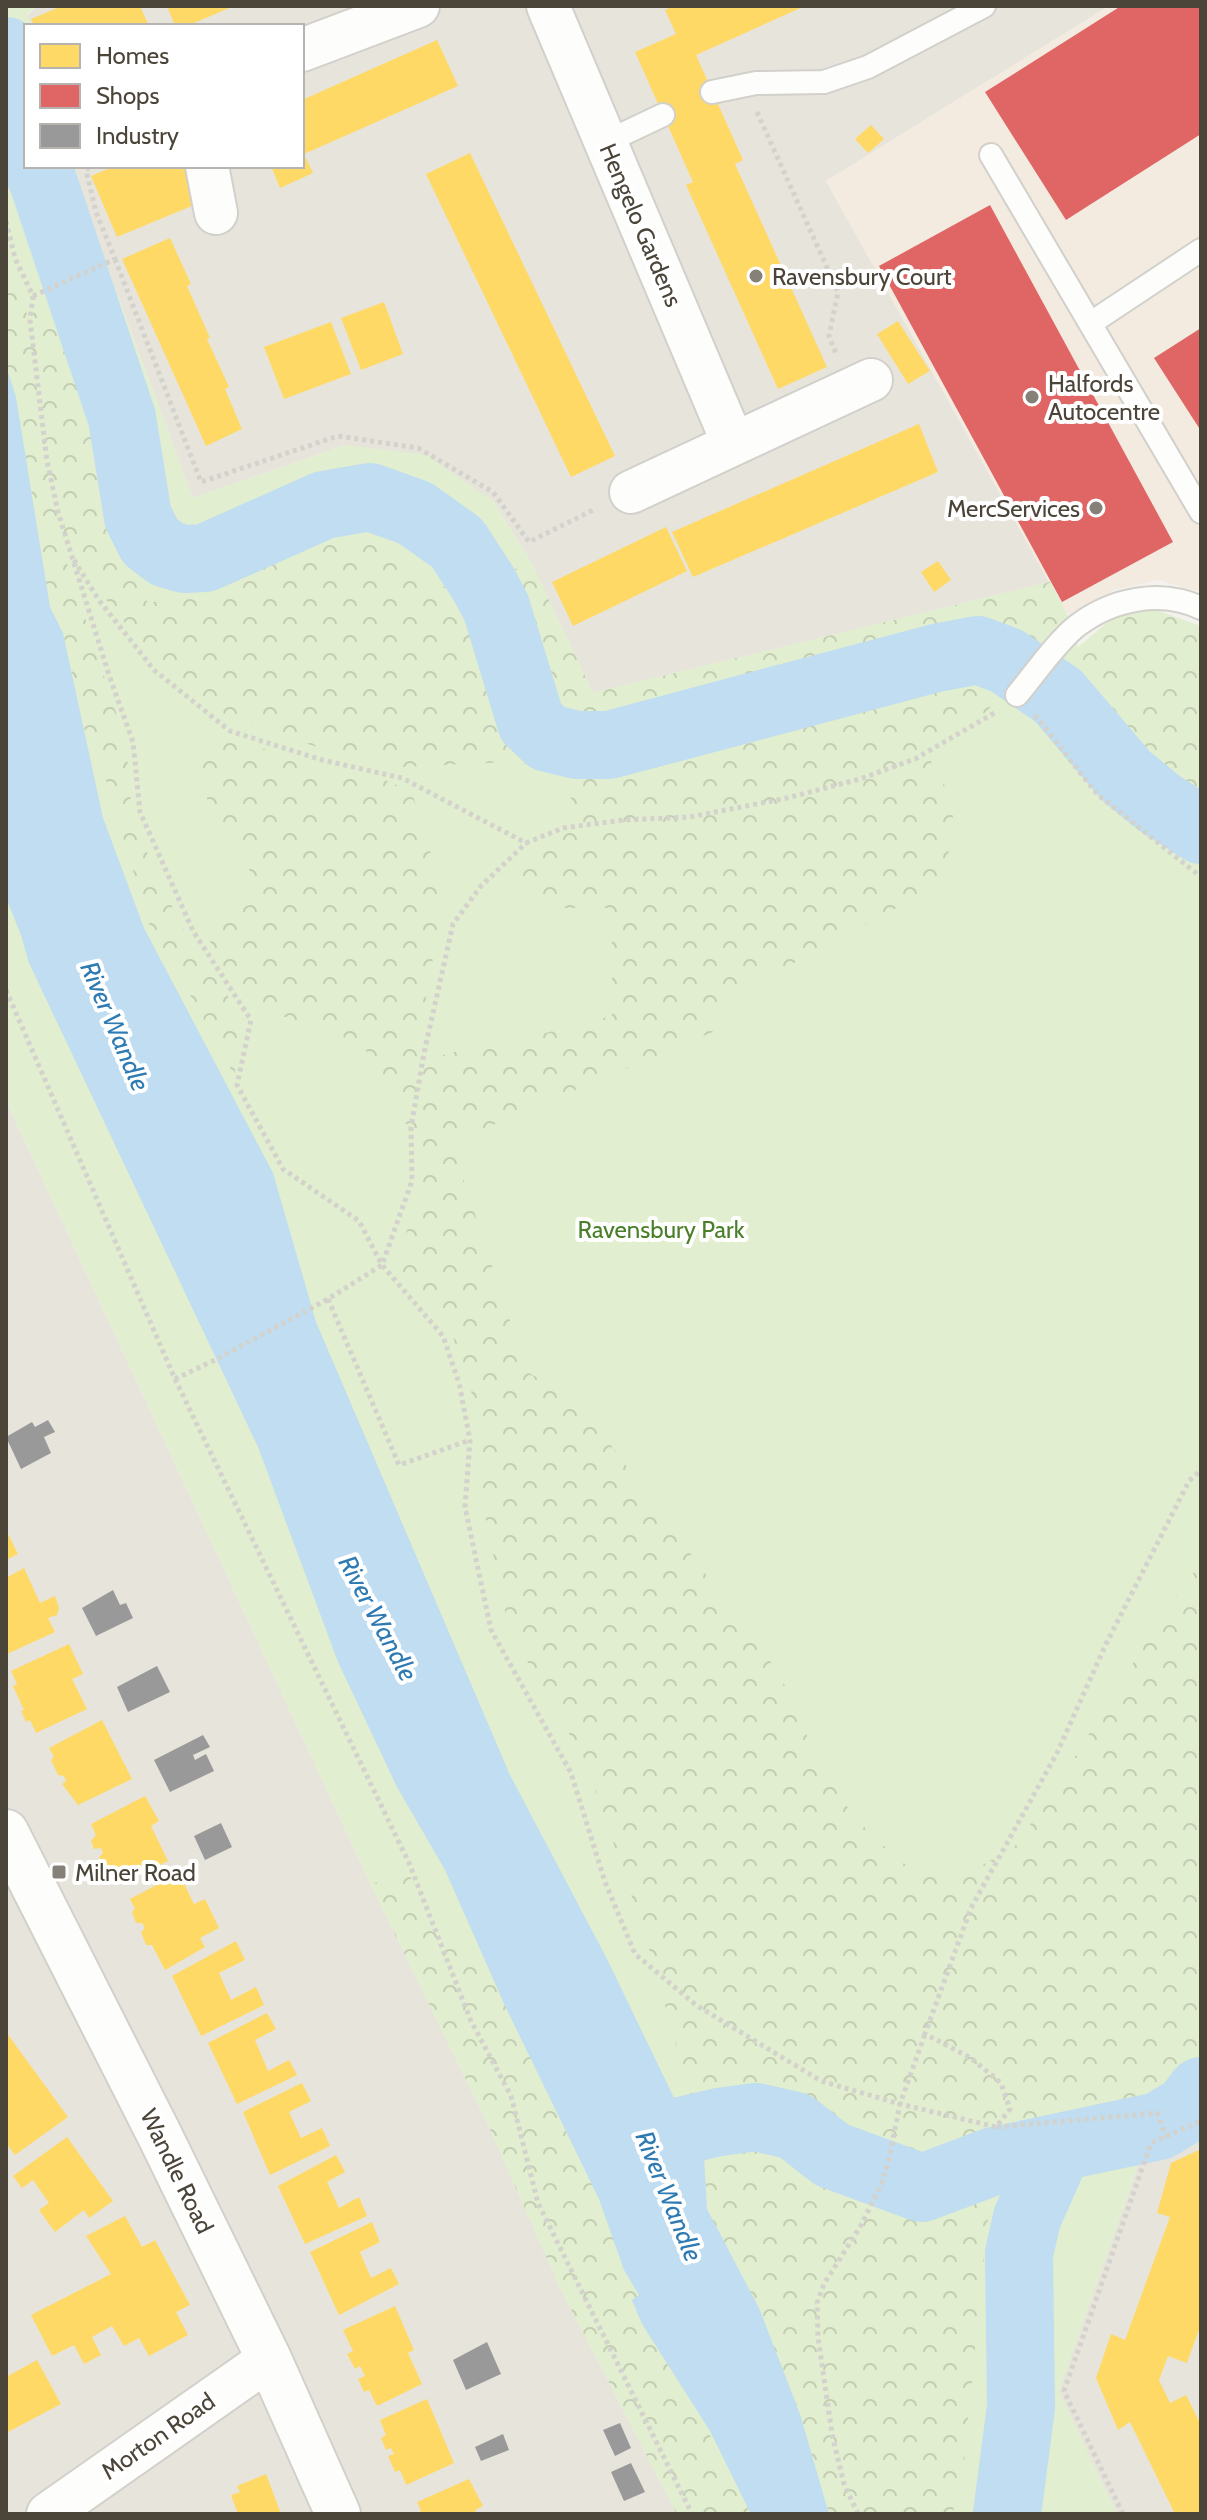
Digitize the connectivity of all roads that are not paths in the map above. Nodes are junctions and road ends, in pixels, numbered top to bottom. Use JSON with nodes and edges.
{"nodes":[{"id":1,"x":418,"y":6,"type":"edge"},
{"id":2,"x":548,"y":6,"type":"edge"},
{"id":3,"x":984,"y":6,"type":"edge"},
{"id":4,"x":351,"y":18,"type":"edge"},
{"id":5,"x":304,"y":49,"type":"edge"},
{"id":6,"x":712,"y":92,"type":"dead end"},
{"id":7,"x":663,"y":115,"type":"dead end"},
{"id":8,"x":606,"y":142,"type":"junction"},
{"id":9,"x":991,"y":155,"type":"dead end"},
{"id":10,"x":207,"y":168,"type":"edge"},
{"id":11,"x":216,"y":213,"type":"dead end"},
{"id":12,"x":1201,"y":250,"type":"edge"},
{"id":13,"x":1091,"y":323,"type":"junction"},
{"id":14,"x":860,"y":385,"type":"road end"},
{"id":15,"x":733,"y":443,"type":"junction"},
{"id":16,"x":631,"y":492,"type":"road end"},
{"id":17,"x":1201,"y":512,"type":"edge"},
{"id":18,"x":1201,"y":608,"type":"edge"},
{"id":19,"x":1017,"y":695,"type":"road end"},
{"id":20,"x":10,"y":1852,"type":"edge"},
{"id":21,"x":269,"y":2359,"type":"junction"},
{"id":22,"x":48,"y":2514,"type":"edge"},
{"id":23,"x":338,"y":2514,"type":"edge"}],
"edges":[{"from":1,"to":4,"type":"street"},
{"from":2,"to":8,"type":"street","name":"Hengelo Gardens"},
{"from":3,"to":6,"type":"lane"},
{"from":4,"to":5,"type":"street"},
{"from":7,"to":8,"type":"lane"},
{"from":8,"to":15,"type":"street","name":"Hengelo Gardens"},
{"from":9,"to":13,"type":"lane"},
{"from":10,"to":11,"type":"street"},
{"from":12,"to":13,"type":"lane"},
{"from":13,"to":17,"type":"lane"},
{"from":14,"to":15,"type":"street"},
{"from":15,"to":16,"type":"street"},
{"from":18,"to":19,"type":"lane"},
{"from":20,"to":21,"type":"street","name":"Wandle Road"},
{"from":21,"to":22,"type":"street","name":"Morton Road"},
{"from":21,"to":23,"type":"street","name":"Wandle Road"}]}
